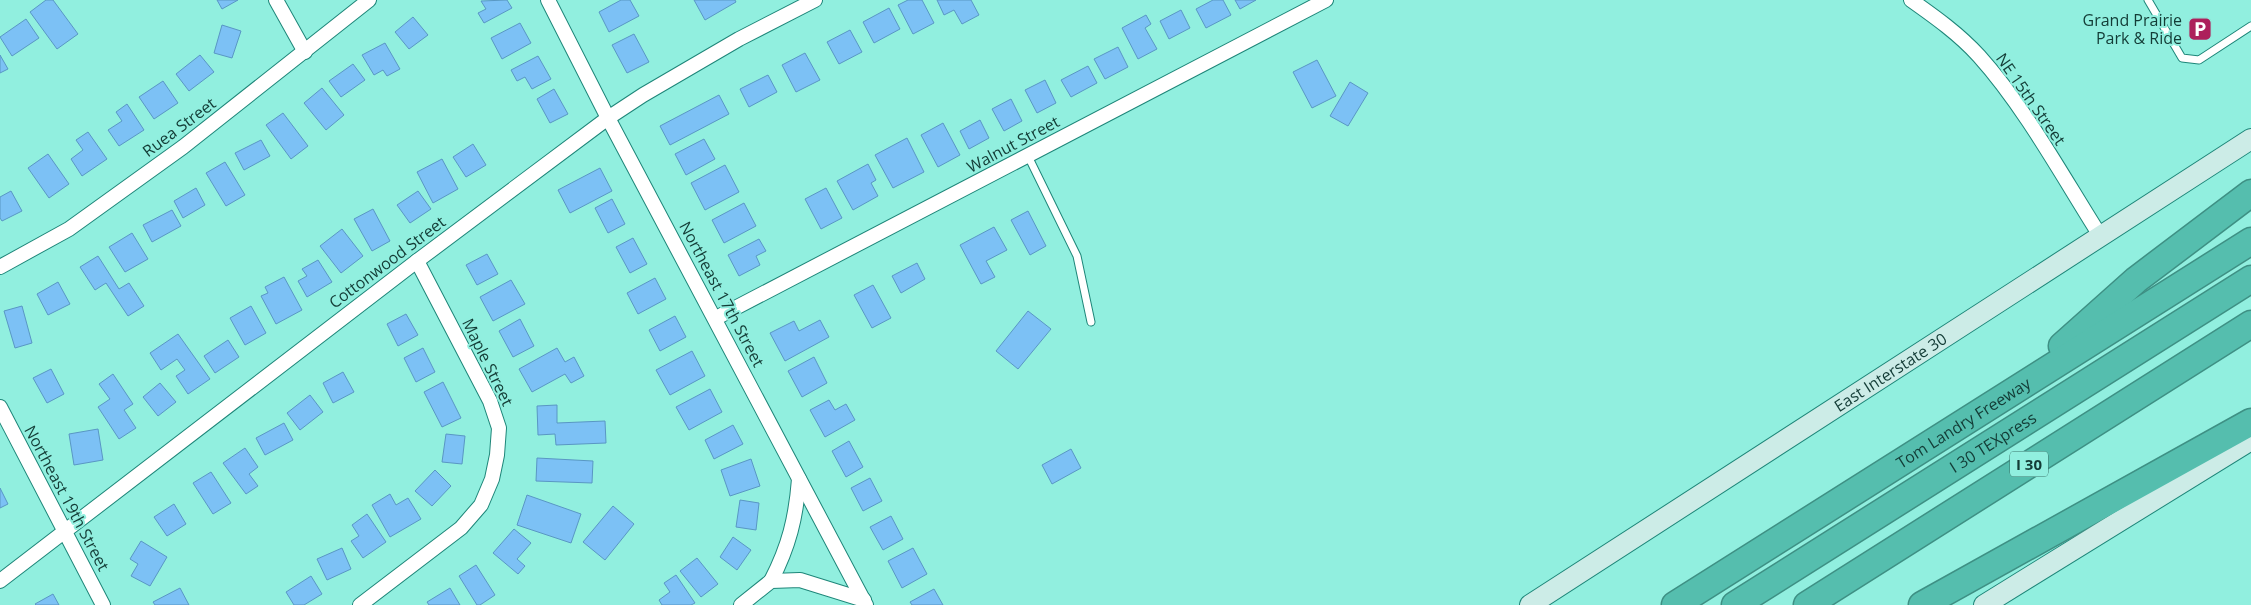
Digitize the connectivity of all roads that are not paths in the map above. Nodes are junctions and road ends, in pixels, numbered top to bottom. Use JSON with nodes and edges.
{"nodes":[{"id":1,"x":276,"y":0,"type":"edge"},
{"id":2,"x":369,"y":0,"type":"edge"},
{"id":3,"x":548,"y":0,"type":"edge"},
{"id":4,"x":815,"y":0,"type":"edge"},
{"id":5,"x":1326,"y":0,"type":"edge"},
{"id":6,"x":1911,"y":0,"type":"edge"},
{"id":7,"x":2148,"y":0,"type":"edge"},
{"id":8,"x":2251,"y":26,"type":"edge"},
{"id":9,"x":305,"y":52,"type":"junction"},
{"id":10,"x":608,"y":118,"type":"junction"},
{"id":11,"x":2251,"y":139,"type":"edge"},
{"id":12,"x":1028,"y":156,"type":"junction"},
{"id":13,"x":2251,"y":193,"type":"edge"},
{"id":14,"x":2101,"y":237,"type":"junction"},
{"id":15,"x":2251,"y":241,"type":"edge"},
{"id":16,"x":417,"y":261,"type":"junction"},
{"id":17,"x":0,"y":267,"type":"edge"},
{"id":18,"x":2251,"y":279,"type":"edge"},
{"id":19,"x":716,"y":318,"type":"junction"},
{"id":20,"x":1091,"y":322,"type":"dead end"},
{"id":21,"x":2251,"y":324,"type":"edge"},
{"id":22,"x":2008,"y":396,"type":"junction"},
{"id":23,"x":0,"y":407,"type":"edge"},
{"id":24,"x":2251,"y":422,"type":"edge"},
{"id":25,"x":2251,"y":440,"type":"edge"},
{"id":26,"x":799,"y":479,"type":"junction"},
{"id":27,"x":65,"y":531,"type":"junction"},
{"id":28,"x":0,"y":581,"type":"edge"},
{"id":29,"x":771,"y":581,"type":"junction"},
{"id":30,"x":865,"y":603,"type":"edge"},
{"id":31,"x":104,"y":605,"type":"edge"},
{"id":32,"x":360,"y":605,"type":"edge"},
{"id":33,"x":741,"y":605,"type":"edge"},
{"id":34,"x":1530,"y":605,"type":"edge"},
{"id":35,"x":1675,"y":605,"type":"edge"},
{"id":36,"x":1735,"y":605,"type":"edge"},
{"id":37,"x":1807,"y":605,"type":"edge"},
{"id":38,"x":1922,"y":605,"type":"edge"},
{"id":39,"x":1984,"y":605,"type":"edge"}],
"edges":[{"from":1,"to":9,"type":"street"},
{"from":2,"to":9,"type":"street","name":"Ruea Street"},
{"from":3,"to":10,"type":"street","name":"Northeast 17th Street"},
{"from":4,"to":10,"type":"street","name":"Cottonwood Street"},
{"from":5,"to":12,"type":"street","name":"Walnut Street"},
{"from":6,"to":14,"type":"street","name":"NE 15th Street"},
{"from":7,"to":8,"type":"lane"},
{"from":9,"to":17,"type":"street","name":"Ruea Street"},
{"from":10,"to":16,"type":"street","name":"Cottonwood Street"},
{"from":10,"to":19,"type":"street","name":"Northeast 17th Street"},
{"from":11,"to":14,"type":"main road","name":"East Interstate 30"},
{"from":12,"to":19,"type":"street","name":"Walnut Street"},
{"from":12,"to":20,"type":"lane"},
{"from":13,"to":22,"type":"highway"},
{"from":14,"to":34,"type":"main road","name":"East Interstate 30"},
{"from":15,"to":22,"type":"highway","name":"Tom Landry Freeway"},
{"from":16,"to":27,"type":"street","name":"Cottonwood Street"},
{"from":16,"to":32,"type":"street","name":"Maple Street"},
{"from":18,"to":36,"type":"highway","name":"I 30 TEXpress"},
{"from":19,"to":26,"type":"street","name":"Northeast 17th Street"},
{"from":21,"to":37,"type":"highway","number":"I 30"},
{"from":22,"to":35,"type":"highway","name":"Tom Landry Freeway"},
{"from":23,"to":27,"type":"street","name":"Northeast 19th Street"},
{"from":24,"to":38,"type":"highway"},
{"from":25,"to":39,"type":"main road"},
{"from":26,"to":29,"type":"street"},
{"from":26,"to":30,"type":"street","name":"Northeast 17th Street"},
{"from":27,"to":28,"type":"street","name":"Cottonwood Street"},
{"from":27,"to":31,"type":"street","name":"Northeast 19th Street"},
{"from":29,"to":30,"type":"street"},
{"from":29,"to":33,"type":"street"}]}
